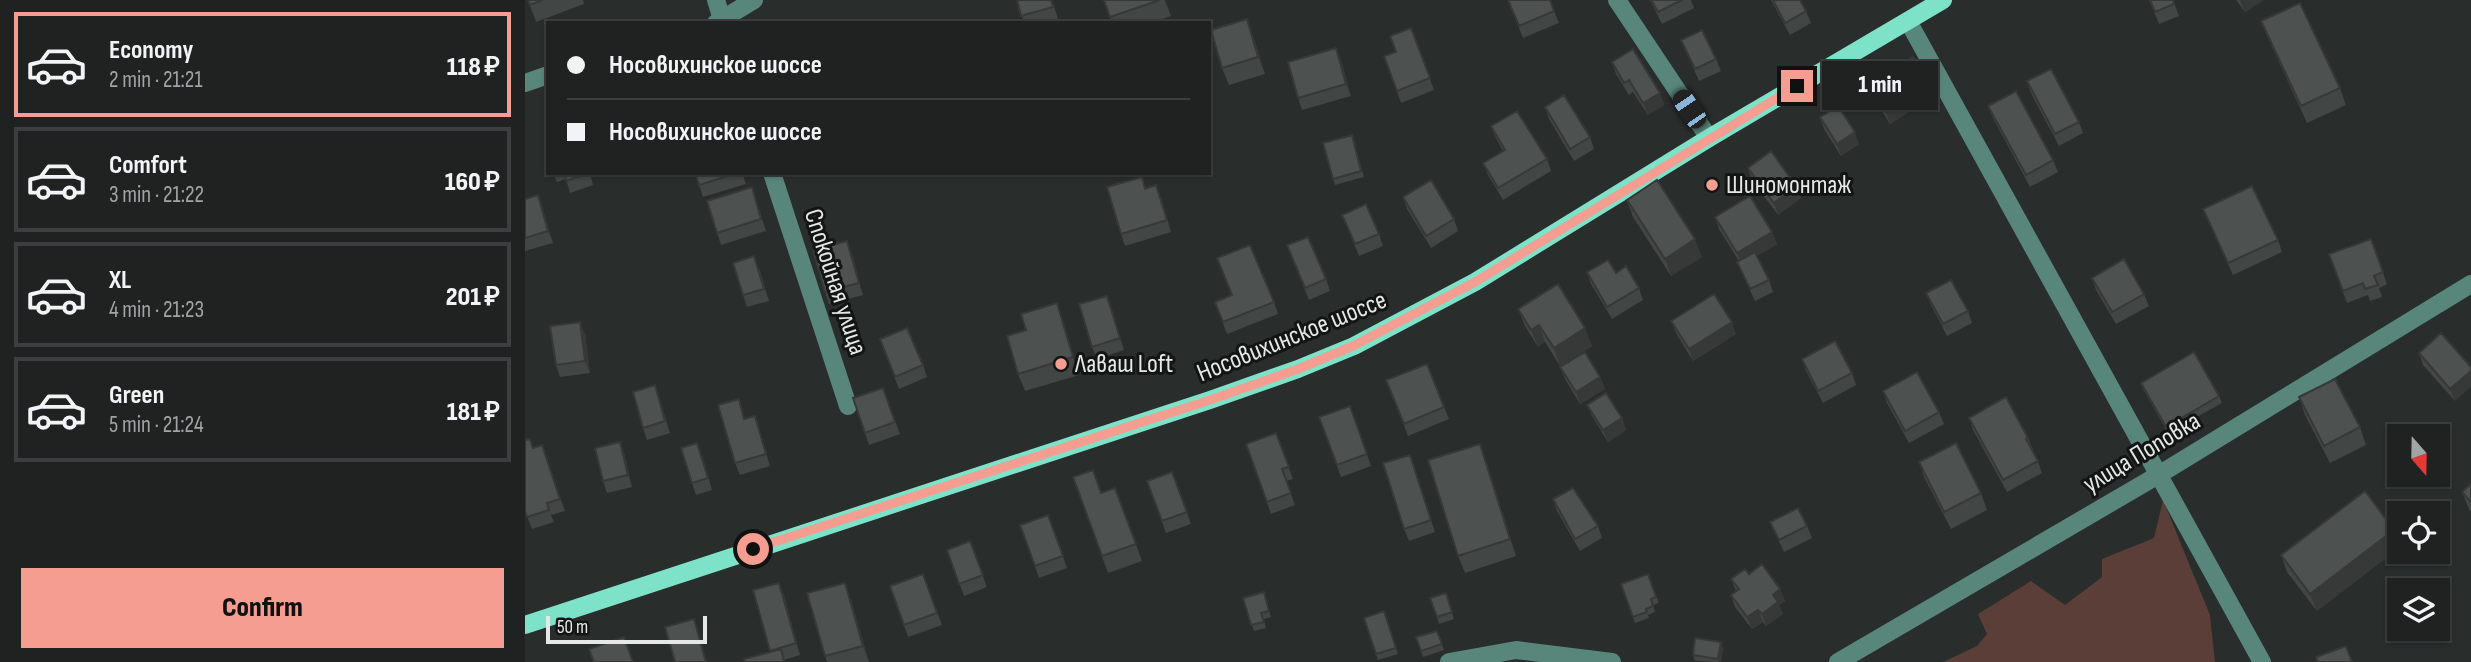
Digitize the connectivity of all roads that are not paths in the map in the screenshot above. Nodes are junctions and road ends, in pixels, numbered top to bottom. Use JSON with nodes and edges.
{"nodes":[{"id":1,"x":716,"y":0,"type":"edge"},
{"id":2,"x":754,"y":0,"type":"edge"},
{"id":3,"x":1617,"y":0,"type":"edge"},
{"id":4,"x":1943,"y":0,"type":"edge"},
{"id":5,"x":721,"y":21,"type":"edge"},
{"id":6,"x":722,"y":21,"type":"edge"},
{"id":7,"x":1908,"y":21,"type":"junction"},
{"id":8,"x":546,"y":76,"type":"edge"},
{"id":9,"x":525,"y":83,"type":"edge"},
{"id":10,"x":1709,"y":138,"type":"junction"},
{"id":11,"x":773,"y":175,"type":"edge"},
{"id":12,"x":2471,"y":284,"type":"edge"},
{"id":13,"x":848,"y":406,"type":"dead end"},
{"id":14,"x":2160,"y":474,"type":"junction"},
{"id":15,"x":525,"y":625,"type":"edge"},
{"id":16,"x":1449,"y":662,"type":"edge"},
{"id":17,"x":1612,"y":662,"type":"edge"},
{"id":18,"x":1838,"y":662,"type":"edge"},
{"id":19,"x":2262,"y":662,"type":"edge"}],
"edges":[{"from":1,"to":5,"type":"street"},
{"from":2,"to":6,"type":"street"},
{"from":3,"to":10,"type":"street"},
{"from":4,"to":7,"type":"main road","name":"Носовихинское шоссе"},
{"from":7,"to":10,"type":"main road","name":"Носовихинское шоссе"},
{"from":7,"to":14,"type":"street"},
{"from":8,"to":9,"type":"street"},
{"from":10,"to":15,"type":"main road","name":"Носовихинское шоссе"},
{"from":11,"to":13,"type":"street","name":"Спокойная улица"},
{"from":12,"to":14,"type":"street","name":"улица Поповка"},
{"from":14,"to":18,"type":"street","name":"улица Поповка"},
{"from":14,"to":19,"type":"street"},
{"from":16,"to":17,"type":"street"}]}
